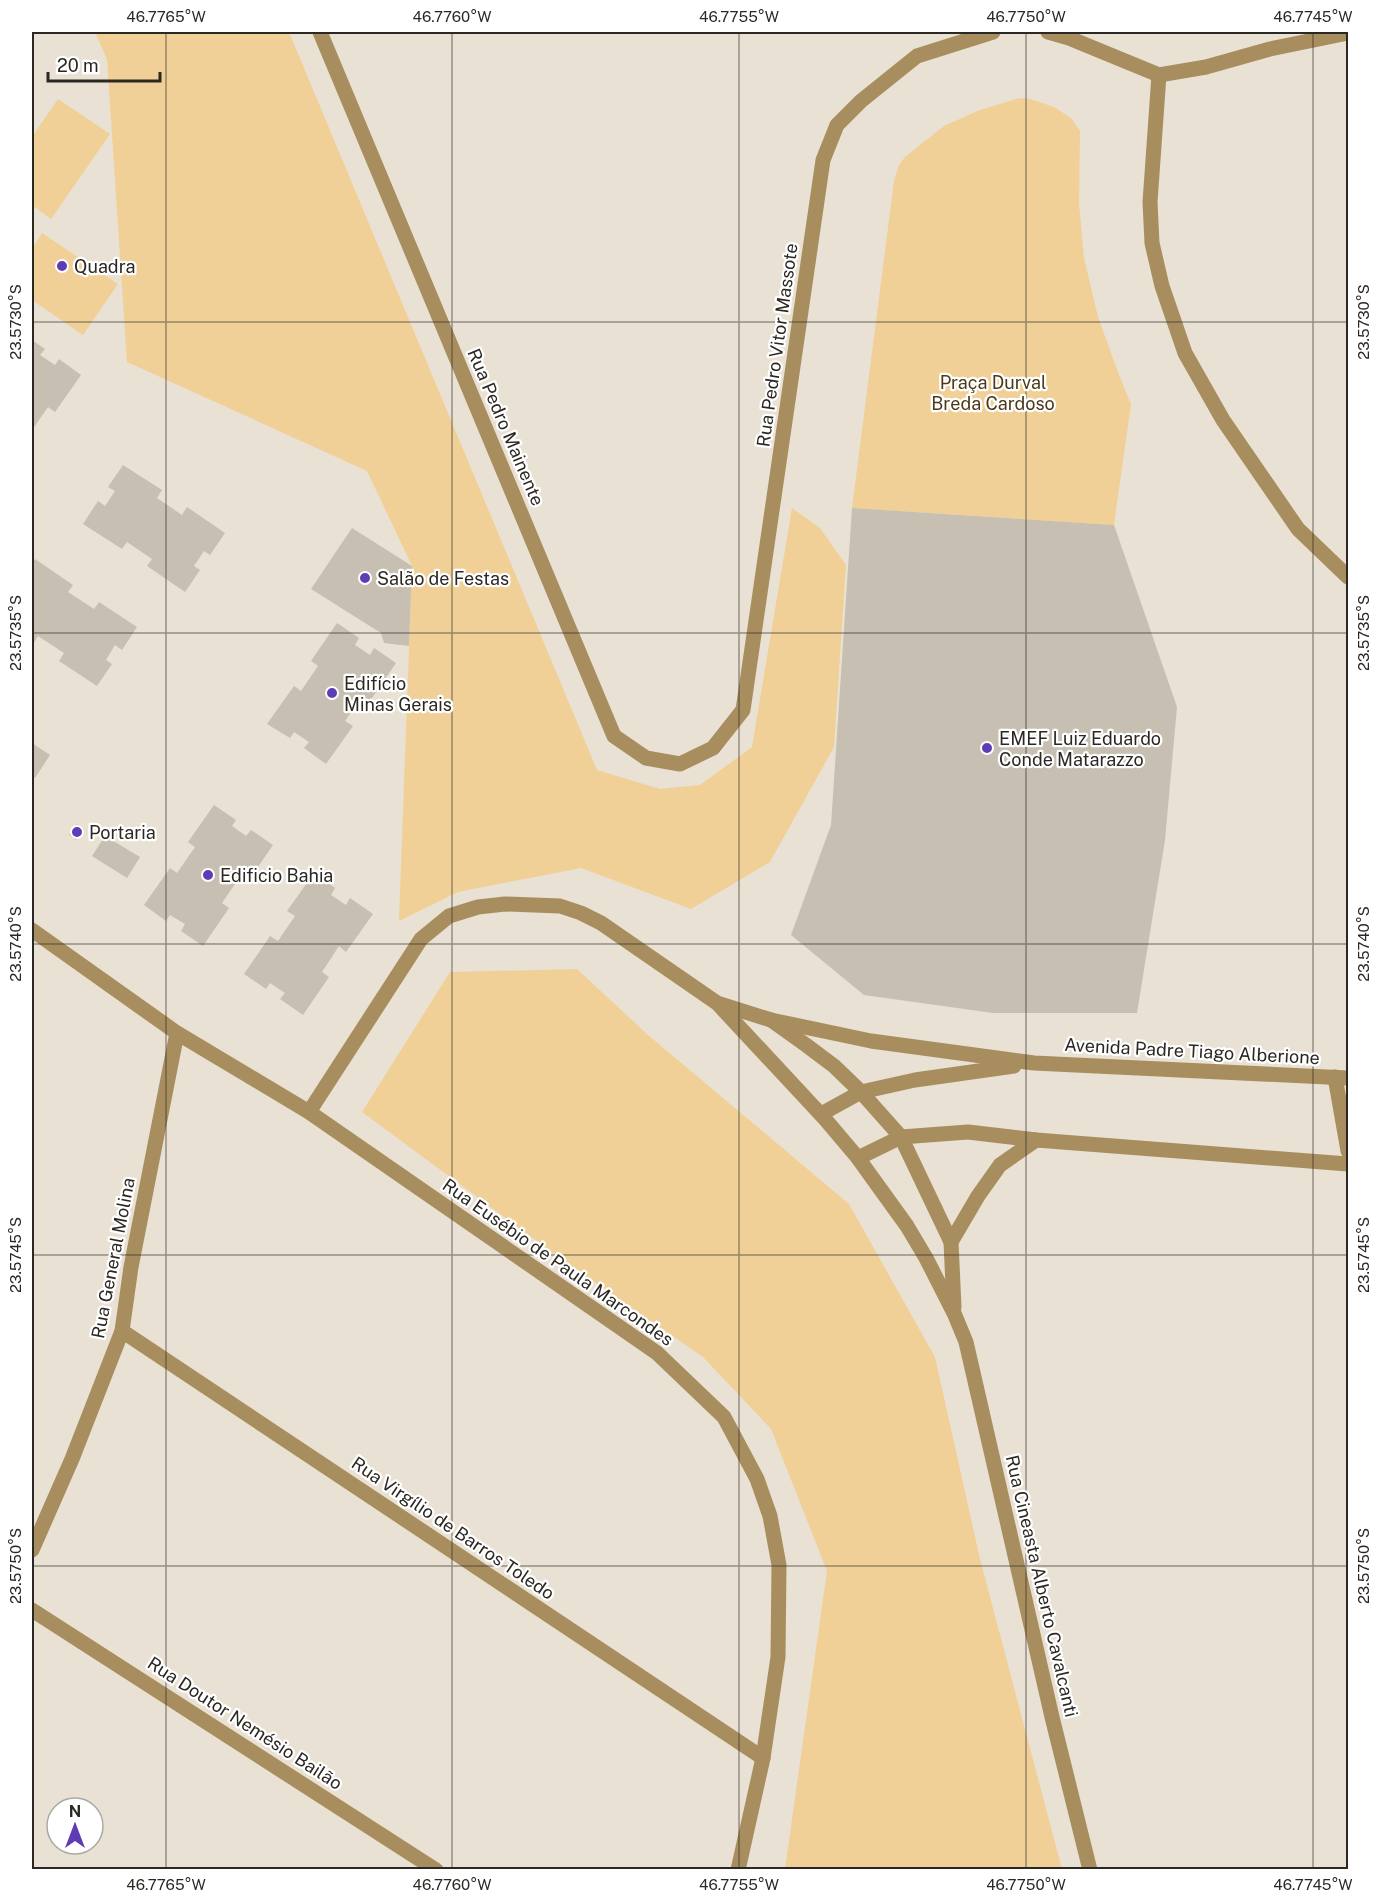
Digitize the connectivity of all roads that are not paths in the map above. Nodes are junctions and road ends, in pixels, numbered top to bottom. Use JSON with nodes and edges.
{"nodes":[{"id":1,"x":320,"y":32,"type":"edge"},
{"id":2,"x":993,"y":32,"type":"edge"},
{"id":3,"x":1048,"y":32,"type":"edge"},
{"id":4,"x":1348,"y":33,"type":"edge"},
{"id":5,"x":1160,"y":75,"type":"junction"},
{"id":6,"x":1348,"y":577,"type":"edge"},
{"id":7,"x":713,"y":748,"type":"joint"},
{"id":8,"x":32,"y":930,"type":"edge"},
{"id":9,"x":717,"y":1003,"type":"junction"},
{"id":10,"x":771,"y":1020,"type":"junction"},
{"id":11,"x":177,"y":1033,"type":"junction"},
{"id":12,"x":1034,"y":1063,"type":"junction"},
{"id":13,"x":1342,"y":1077,"type":"edge"},
{"id":14,"x":861,"y":1092,"type":"junction"},
{"id":15,"x":309,"y":1112,"type":"junction"},
{"id":16,"x":820,"y":1114,"type":"junction"},
{"id":17,"x":901,"y":1137,"type":"junction"},
{"id":18,"x":1036,"y":1140,"type":"junction"},
{"id":19,"x":1348,"y":1151,"type":"edge"},
{"id":20,"x":858,"y":1158,"type":"junction"},
{"id":21,"x":1348,"y":1164,"type":"edge"},
{"id":22,"x":951,"y":1242,"type":"junction"},
{"id":23,"x":954,"y":1313,"type":"junction"},
{"id":24,"x":122,"y":1331,"type":"junction"},
{"id":25,"x":32,"y":1550,"type":"edge"},
{"id":26,"x":32,"y":1610,"type":"edge"},
{"id":27,"x":763,"y":1758,"type":"junction"},
{"id":28,"x":436,"y":1869,"type":"edge"},
{"id":29,"x":738,"y":1869,"type":"edge"},
{"id":30,"x":1090,"y":1869,"type":"edge"}],
"edges":[{"from":1,"to":7,"type":"street","name":"Rua Pedro Mainente"},
{"from":2,"to":7,"type":"street","name":"Rua Pedro Vitor Massote"},
{"from":3,"to":5,"type":"street"},
{"from":4,"to":5,"type":"street"},
{"from":5,"to":6,"type":"street"},
{"from":8,"to":11,"type":"street","name":"Rua Eusébio de Paula Marcondes"},
{"from":9,"to":10,"type":"street","name":"Rua Cineasta Alberto Cavalcanti"},
{"from":9,"to":15,"type":"street","name":"Rua Cineasta Alberto Cavalcanti"},
{"from":9,"to":16,"type":"street","name":"Rua Cineasta Alberto Cavalcanti"},
{"from":10,"to":12,"type":"street","name":"Avenida Padre Tiago Alberione"},
{"from":10,"to":14,"type":"street","name":"Rua Cineasta Alberto Cavalcanti"},
{"from":11,"to":15,"type":"street","name":"Rua Eusébio de Paula Marcondes"},
{"from":11,"to":24,"type":"street","name":"Rua General Molina"},
{"from":12,"to":13,"type":"street","name":"Avenida Padre Tiago Alberione"},
{"from":12,"to":14,"type":"street","name":"Avenida Padre Tiago Alberione"},
{"from":13,"to":19,"type":"street"},
{"from":14,"to":16,"type":"street","name":"Avenida Padre Tiago Alberione"},
{"from":14,"to":17,"type":"street","name":"Rua Cineasta Alberto Cavalcanti"},
{"from":15,"to":27,"type":"street","name":"Rua Eusébio de Paula Marcondes"},
{"from":16,"to":20,"type":"street","name":"Rua Cineasta Alberto Cavalcanti"},
{"from":17,"to":18,"type":"street"},
{"from":17,"to":20,"type":"street"},
{"from":17,"to":22,"type":"street","name":"Rua Cineasta Alberto Cavalcanti"},
{"from":18,"to":21,"type":"street"},
{"from":18,"to":22,"type":"street"},
{"from":20,"to":23,"type":"street","name":"Rua Cineasta Alberto Cavalcanti"},
{"from":22,"to":23,"type":"street","name":"Rua Cineasta Alberto Cavalcanti"},
{"from":23,"to":30,"type":"street","name":"Rua Cineasta Alberto Cavalcanti"},
{"from":24,"to":25,"type":"street","name":"Rua General Molina"},
{"from":24,"to":27,"type":"street","name":"Rua Virgílio de Barros Toledo"},
{"from":26,"to":28,"type":"street","name":"Rua Doutor Nemésio Bailão"},
{"from":27,"to":29,"type":"street","name":"Rua Eusébio de Paula Marcondes"}]}
